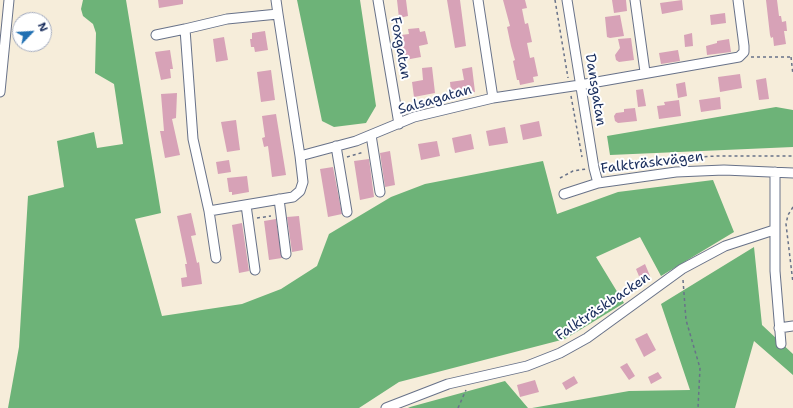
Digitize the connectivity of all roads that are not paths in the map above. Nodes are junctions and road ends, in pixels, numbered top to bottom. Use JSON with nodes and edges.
{"nodes":[{"id":1,"x":10,"y":0,"type":"edge"},
{"id":2,"x":276,"y":0,"type":"edge"},
{"id":3,"x":378,"y":0,"type":"edge"},
{"id":4,"x":478,"y":0,"type":"edge"},
{"id":5,"x":567,"y":0,"type":"edge"},
{"id":6,"x":635,"y":0,"type":"edge"},
{"id":7,"x":738,"y":0,"type":"edge"},
{"id":8,"x":278,"y":14,"type":"junction"},
{"id":9,"x":185,"y":29,"type":"junction"},
{"id":10,"x":156,"y":35,"type":"dead end"},
{"id":11,"x":645,"y":72,"type":"junction"},
{"id":12,"x":580,"y":85,"type":"junction"},
{"id":13,"x":0,"y":92,"type":"edge"},
{"id":14,"x":493,"y":98,"type":"junction"},
{"id":15,"x":399,"y":124,"type":"junction"},
{"id":16,"x":371,"y":135,"type":"junction"},
{"id":17,"x":336,"y":146,"type":"junction"},
{"id":18,"x":300,"y":156,"type":"junction"},
{"id":19,"x":774,"y":172,"type":"junction"},
{"id":20,"x":793,"y":173,"type":"edge"},
{"id":21,"x":598,"y":183,"type":"junction"},
{"id":22,"x":380,"y":192,"type":"dead end"},
{"id":23,"x":564,"y":194,"type":"dead end"},
{"id":24,"x":279,"y":199,"type":"junction"},
{"id":25,"x":246,"y":205,"type":"junction"},
{"id":26,"x":209,"y":211,"type":"junction"},
{"id":27,"x":347,"y":212,"type":"dead end"},
{"id":28,"x":774,"y":230,"type":"junction"},
{"id":29,"x":286,"y":254,"type":"dead end"},
{"id":30,"x":216,"y":258,"type":"dead end"},
{"id":31,"x":255,"y":270,"type":"dead end"},
{"id":32,"x":793,"y":326,"type":"edge"},
{"id":33,"x":779,"y":328,"type":"junction"},
{"id":34,"x":781,"y":344,"type":"dead end"},
{"id":35,"x":386,"y":408,"type":"edge"}],
"edges":[{"from":1,"to":13,"type":"street"},
{"from":2,"to":8,"type":"street"},
{"from":3,"to":15,"type":"street","name":"Foxgatan"},
{"from":4,"to":14,"type":"street"},
{"from":5,"to":12,"type":"street","name":"Dansgatan"},
{"from":6,"to":11,"type":"street"},
{"from":7,"to":11,"type":"street","name":"Salsagatan"},
{"from":8,"to":9,"type":"street"},
{"from":8,"to":18,"type":"street"},
{"from":9,"to":10,"type":"street"},
{"from":9,"to":26,"type":"street"},
{"from":11,"to":12,"type":"street","name":"Salsagatan"},
{"from":12,"to":14,"type":"street","name":"Salsagatan"},
{"from":12,"to":21,"type":"street","name":"Dansgatan"},
{"from":14,"to":15,"type":"street","name":"Salsagatan"},
{"from":15,"to":16,"type":"street","name":"Salsagatan"},
{"from":16,"to":17,"type":"street","name":"Salsagatan"},
{"from":16,"to":22,"type":"street"},
{"from":17,"to":18,"type":"street","name":"Salsagatan"},
{"from":17,"to":27,"type":"street"},
{"from":18,"to":24,"type":"street"},
{"from":19,"to":20,"type":"street","name":"Falkträskvägen"},
{"from":19,"to":21,"type":"street","name":"Falkträskvägen"},
{"from":19,"to":28,"type":"street"},
{"from":21,"to":23,"type":"street","name":"Falkträskvägen"},
{"from":24,"to":25,"type":"street"},
{"from":24,"to":29,"type":"street"},
{"from":25,"to":26,"type":"street"},
{"from":25,"to":31,"type":"street"},
{"from":26,"to":30,"type":"street"},
{"from":28,"to":33,"type":"street"},
{"from":28,"to":35,"type":"street","name":"Falkträskbacken"},
{"from":32,"to":33,"type":"street"},
{"from":33,"to":34,"type":"street"}]}
